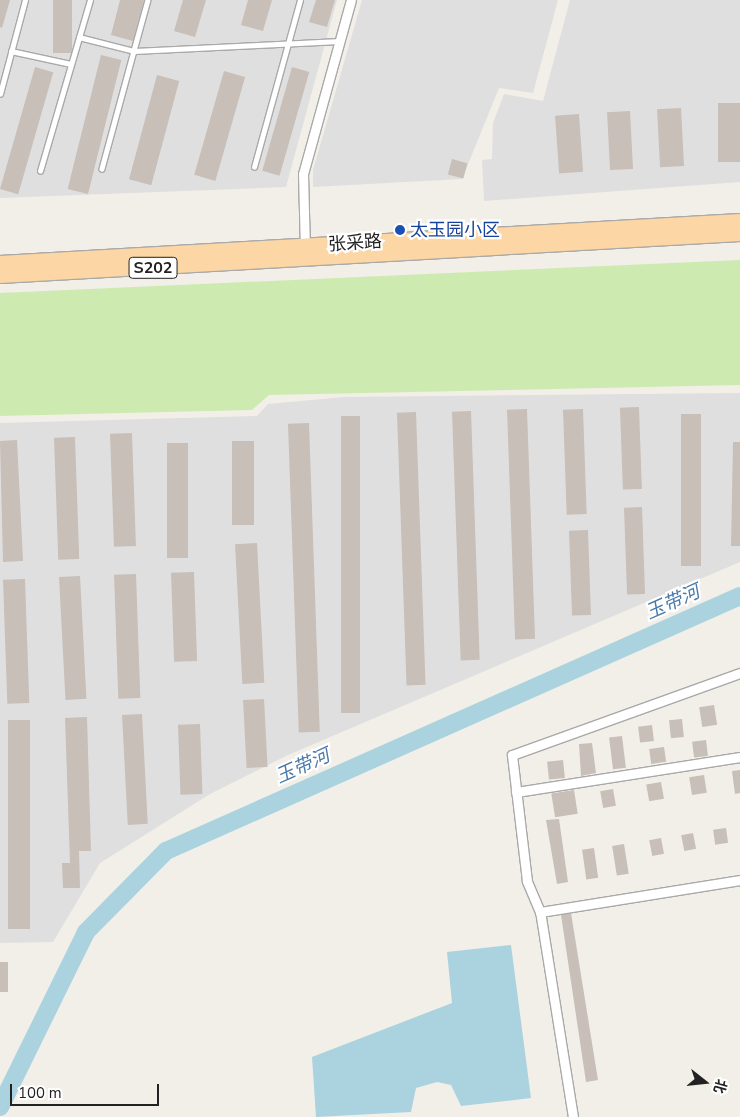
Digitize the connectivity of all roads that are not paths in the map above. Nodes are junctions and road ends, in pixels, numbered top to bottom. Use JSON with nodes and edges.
{"nodes":[{"id":1,"x":25,"y":0,"type":"edge"},
{"id":2,"x":90,"y":0,"type":"edge"},
{"id":3,"x":148,"y":0,"type":"edge"},
{"id":4,"x":300,"y":0,"type":"edge"},
{"id":5,"x":351,"y":0,"type":"edge"},
{"id":6,"x":79,"y":36,"type":"junction"},
{"id":7,"x":340,"y":41,"type":"junction"},
{"id":8,"x":288,"y":44,"type":"junction"},
{"id":9,"x":11,"y":51,"type":"junction"},
{"id":10,"x":134,"y":52,"type":"junction"},
{"id":11,"x":71,"y":64,"type":"junction"},
{"id":12,"x":0,"y":71,"type":"edge"},
{"id":13,"x":6,"y":73,"type":"junction"},
{"id":14,"x":0,"y":94,"type":"edge"},
{"id":15,"x":254,"y":167,"type":"dead end"},
{"id":16,"x":102,"y":169,"type":"dead end"},
{"id":17,"x":40,"y":171,"type":"dead end"},
{"id":18,"x":740,"y":221,"type":"edge"},
{"id":19,"x":740,"y":234,"type":"edge"},
{"id":20,"x":305,"y":252,"type":"junction"},
{"id":21,"x":0,"y":263,"type":"edge"},
{"id":22,"x":0,"y":276,"type":"edge"},
{"id":23,"x":740,"y":673,"type":"edge"},
{"id":24,"x":740,"y":757,"type":"edge"},
{"id":25,"x":516,"y":792,"type":"junction"},
{"id":26,"x":740,"y":880,"type":"edge"},
{"id":27,"x":540,"y":912,"type":"junction"},
{"id":28,"x":573,"y":1117,"type":"edge"}],
"edges":[{"from":1,"to":9,"type":"lane"},
{"from":2,"to":6,"type":"lane"},
{"from":3,"to":10,"type":"lane"},
{"from":4,"to":8,"type":"lane"},
{"from":5,"to":7,"type":"street"},
{"from":6,"to":10,"type":"lane"},
{"from":6,"to":11,"type":"lane"},
{"from":7,"to":8,"type":"lane"},
{"from":7,"to":20,"type":"street"},
{"from":8,"to":10,"type":"lane"},
{"from":8,"to":15,"type":"lane"},
{"from":9,"to":11,"type":"lane"},
{"from":9,"to":13,"type":"lane"},
{"from":10,"to":16,"type":"lane"},
{"from":11,"to":17,"type":"lane"},
{"from":12,"to":13,"type":"lane"},
{"from":13,"to":14,"type":"lane"},
{"from":18,"to":20,"type":"main road","name":"张采路","number":"S202"},
{"from":19,"to":20,"type":"main road","name":"张采路","number":"S202"},
{"from":20,"to":21,"type":"main road","name":"张采路","number":"S202"},
{"from":20,"to":22,"type":"main road","name":"张采路","number":"S202"},
{"from":23,"to":25,"type":"street"},
{"from":24,"to":25,"type":"street"},
{"from":25,"to":27,"type":"street"},
{"from":26,"to":27,"type":"street"},
{"from":27,"to":28,"type":"street"}]}
